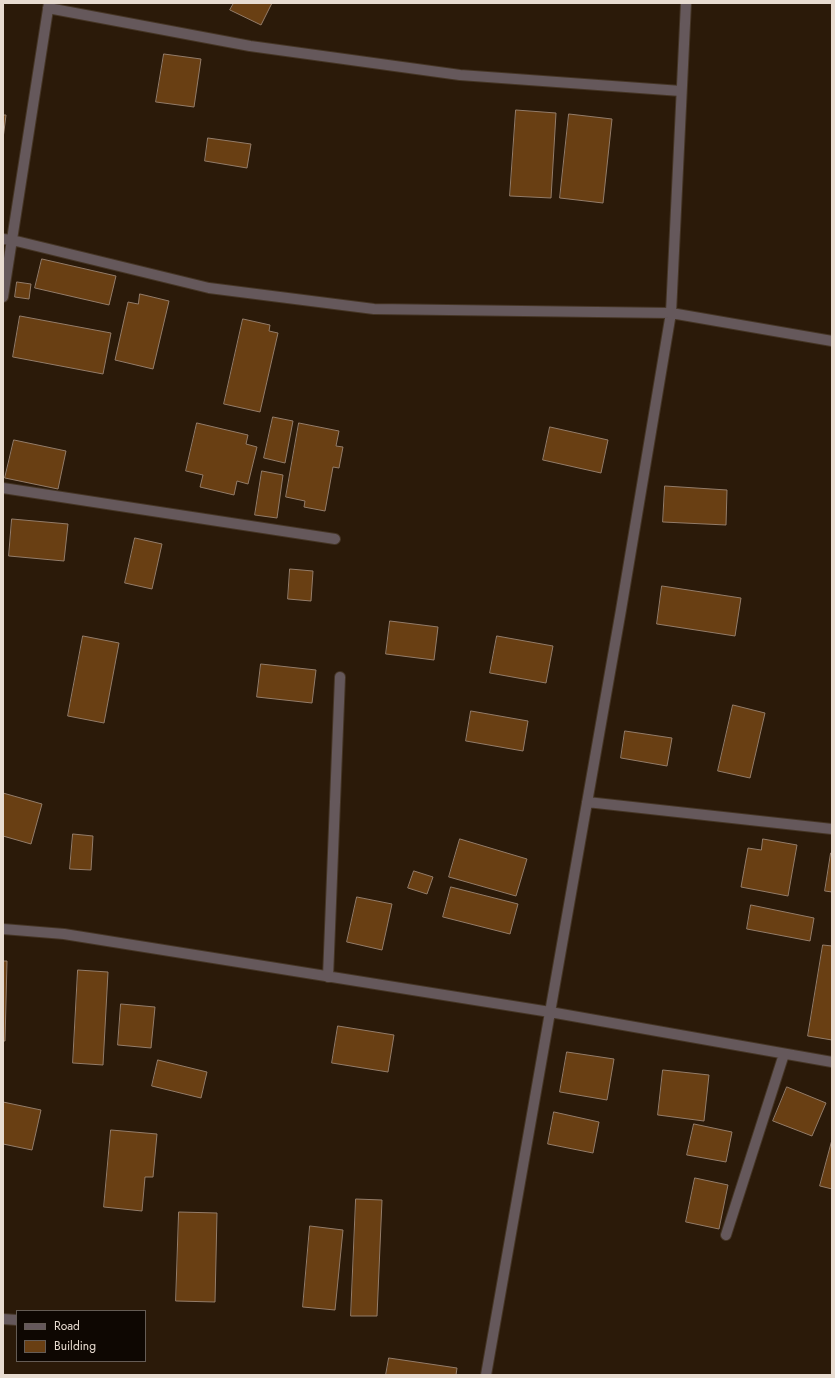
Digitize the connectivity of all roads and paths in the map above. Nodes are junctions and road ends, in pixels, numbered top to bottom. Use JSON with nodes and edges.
{"nodes":[{"id":1,"x":686,"y":3,"type":"edge"},
{"id":2,"x":49,"y":6,"type":"edge"},
{"id":3,"x":681,"y":91,"type":"junction"},
{"id":4,"x":8,"y":239,"type":"edge"},
{"id":5,"x":3,"y":297,"type":"edge"},
{"id":6,"x":671,"y":313,"type":"junction"},
{"id":7,"x":832,"y":341,"type":"edge"},
{"id":8,"x":3,"y":488,"type":"edge"},
{"id":9,"x":335,"y":540,"type":"dead end"},
{"id":10,"x":340,"y":677,"type":"dead end"},
{"id":11,"x":587,"y":802,"type":"junction"},
{"id":12,"x":832,"y":829,"type":"edge"},
{"id":13,"x":3,"y":929,"type":"edge"},
{"id":14,"x":328,"y":977,"type":"junction"},
{"id":15,"x":550,"y":1012,"type":"junction"},
{"id":16,"x":784,"y":1054,"type":"junction"},
{"id":17,"x":832,"y":1062,"type":"edge"},
{"id":18,"x":726,"y":1235,"type":"dead end"},
{"id":19,"x":3,"y":1319,"type":"edge"},
{"id":20,"x":16,"y":1320,"type":"edge"},
{"id":21,"x":486,"y":1375,"type":"edge"}],
"edges":[{"from":1,"to":3,"type":"street"},
{"from":2,"to":3,"type":"street"},
{"from":2,"to":4,"type":"street"},
{"from":3,"to":6,"type":"street"},
{"from":4,"to":5,"type":"street"},
{"from":4,"to":6,"type":"street"},
{"from":6,"to":7,"type":"street"},
{"from":6,"to":11,"type":"street"},
{"from":8,"to":9,"type":"street"},
{"from":10,"to":14,"type":"street"},
{"from":11,"to":12,"type":"street"},
{"from":11,"to":15,"type":"street"},
{"from":13,"to":14,"type":"street"},
{"from":14,"to":15,"type":"street"},
{"from":15,"to":16,"type":"street"},
{"from":15,"to":21,"type":"street"},
{"from":16,"to":17,"type":"street"},
{"from":16,"to":18,"type":"street"},
{"from":19,"to":20,"type":"street"}]}
